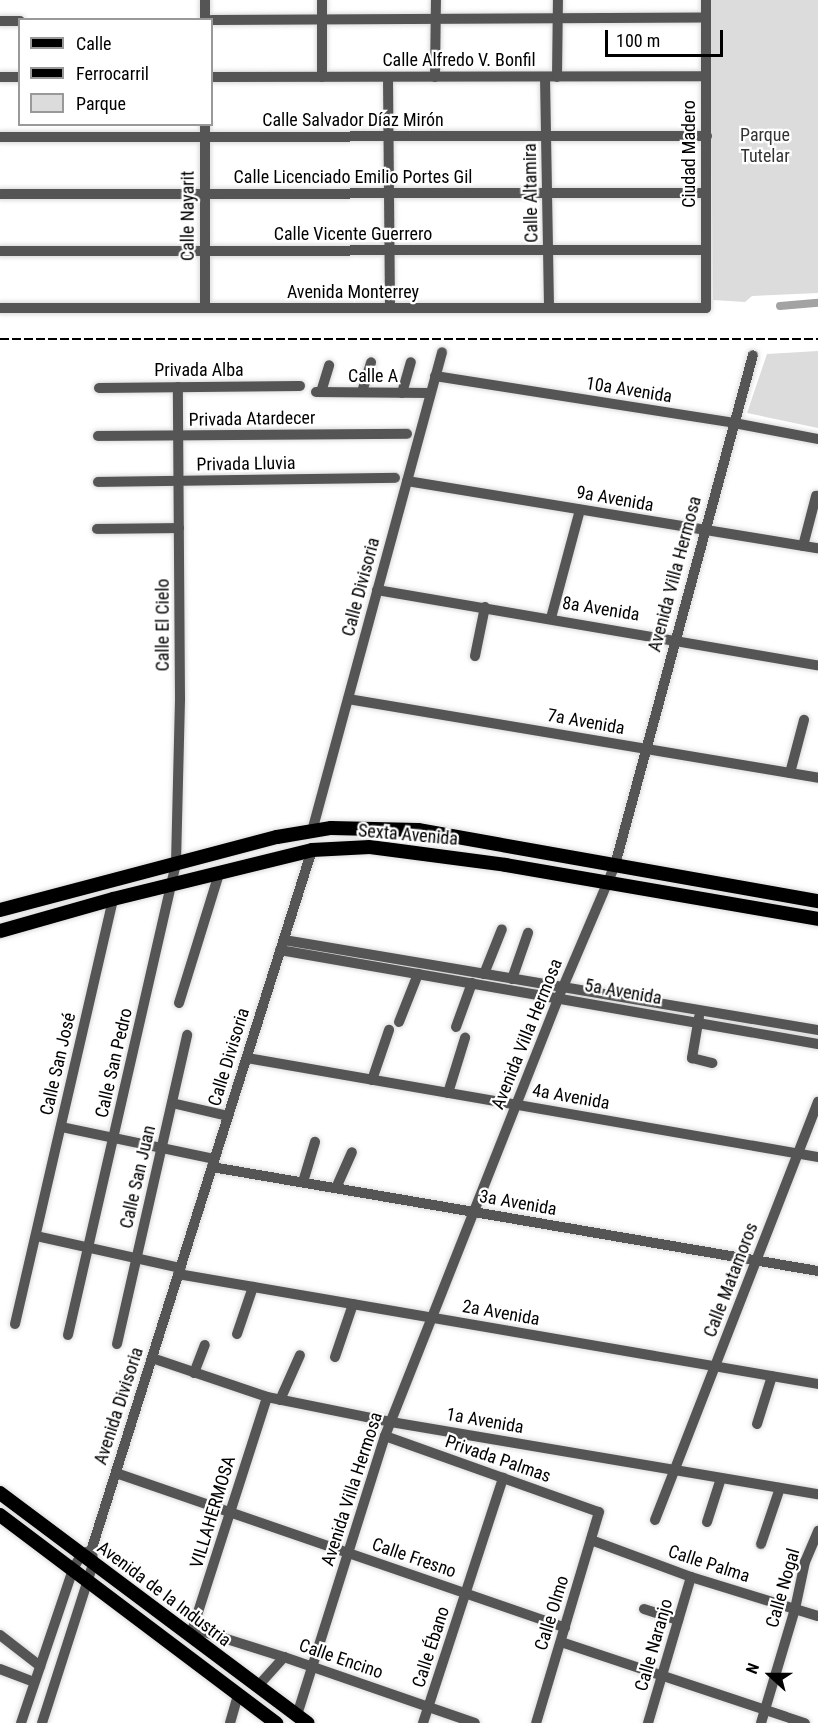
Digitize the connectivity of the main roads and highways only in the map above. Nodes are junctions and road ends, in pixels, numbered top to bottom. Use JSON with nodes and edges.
{"nodes":[{"id":1,"x":818,"y":901,"type":"edge"},
{"id":2,"x":0,"y":910,"type":"edge"},
{"id":3,"x":818,"y":919,"type":"edge"},
{"id":4,"x":0,"y":931,"type":"edge"},
{"id":5,"x":0,"y":1493,"type":"edge"},
{"id":6,"x":0,"y":1515,"type":"edge"},
{"id":7,"x":302,"y":1719,"type":"edge"},
{"id":8,"x":273,"y":1721,"type":"edge"}],
"edges":[{"from":1,"to":2,"type":"main road","name":"Sexta Avenida"},
{"from":3,"to":4,"type":"main road","name":"Sexta Avenida"},
{"from":5,"to":7,"type":"main road","name":"Avenida de la Industria"},
{"from":6,"to":8,"type":"main road","name":"Avenida de la Industria"},
{"from":7,"to":8,"type":"main road"}]}
